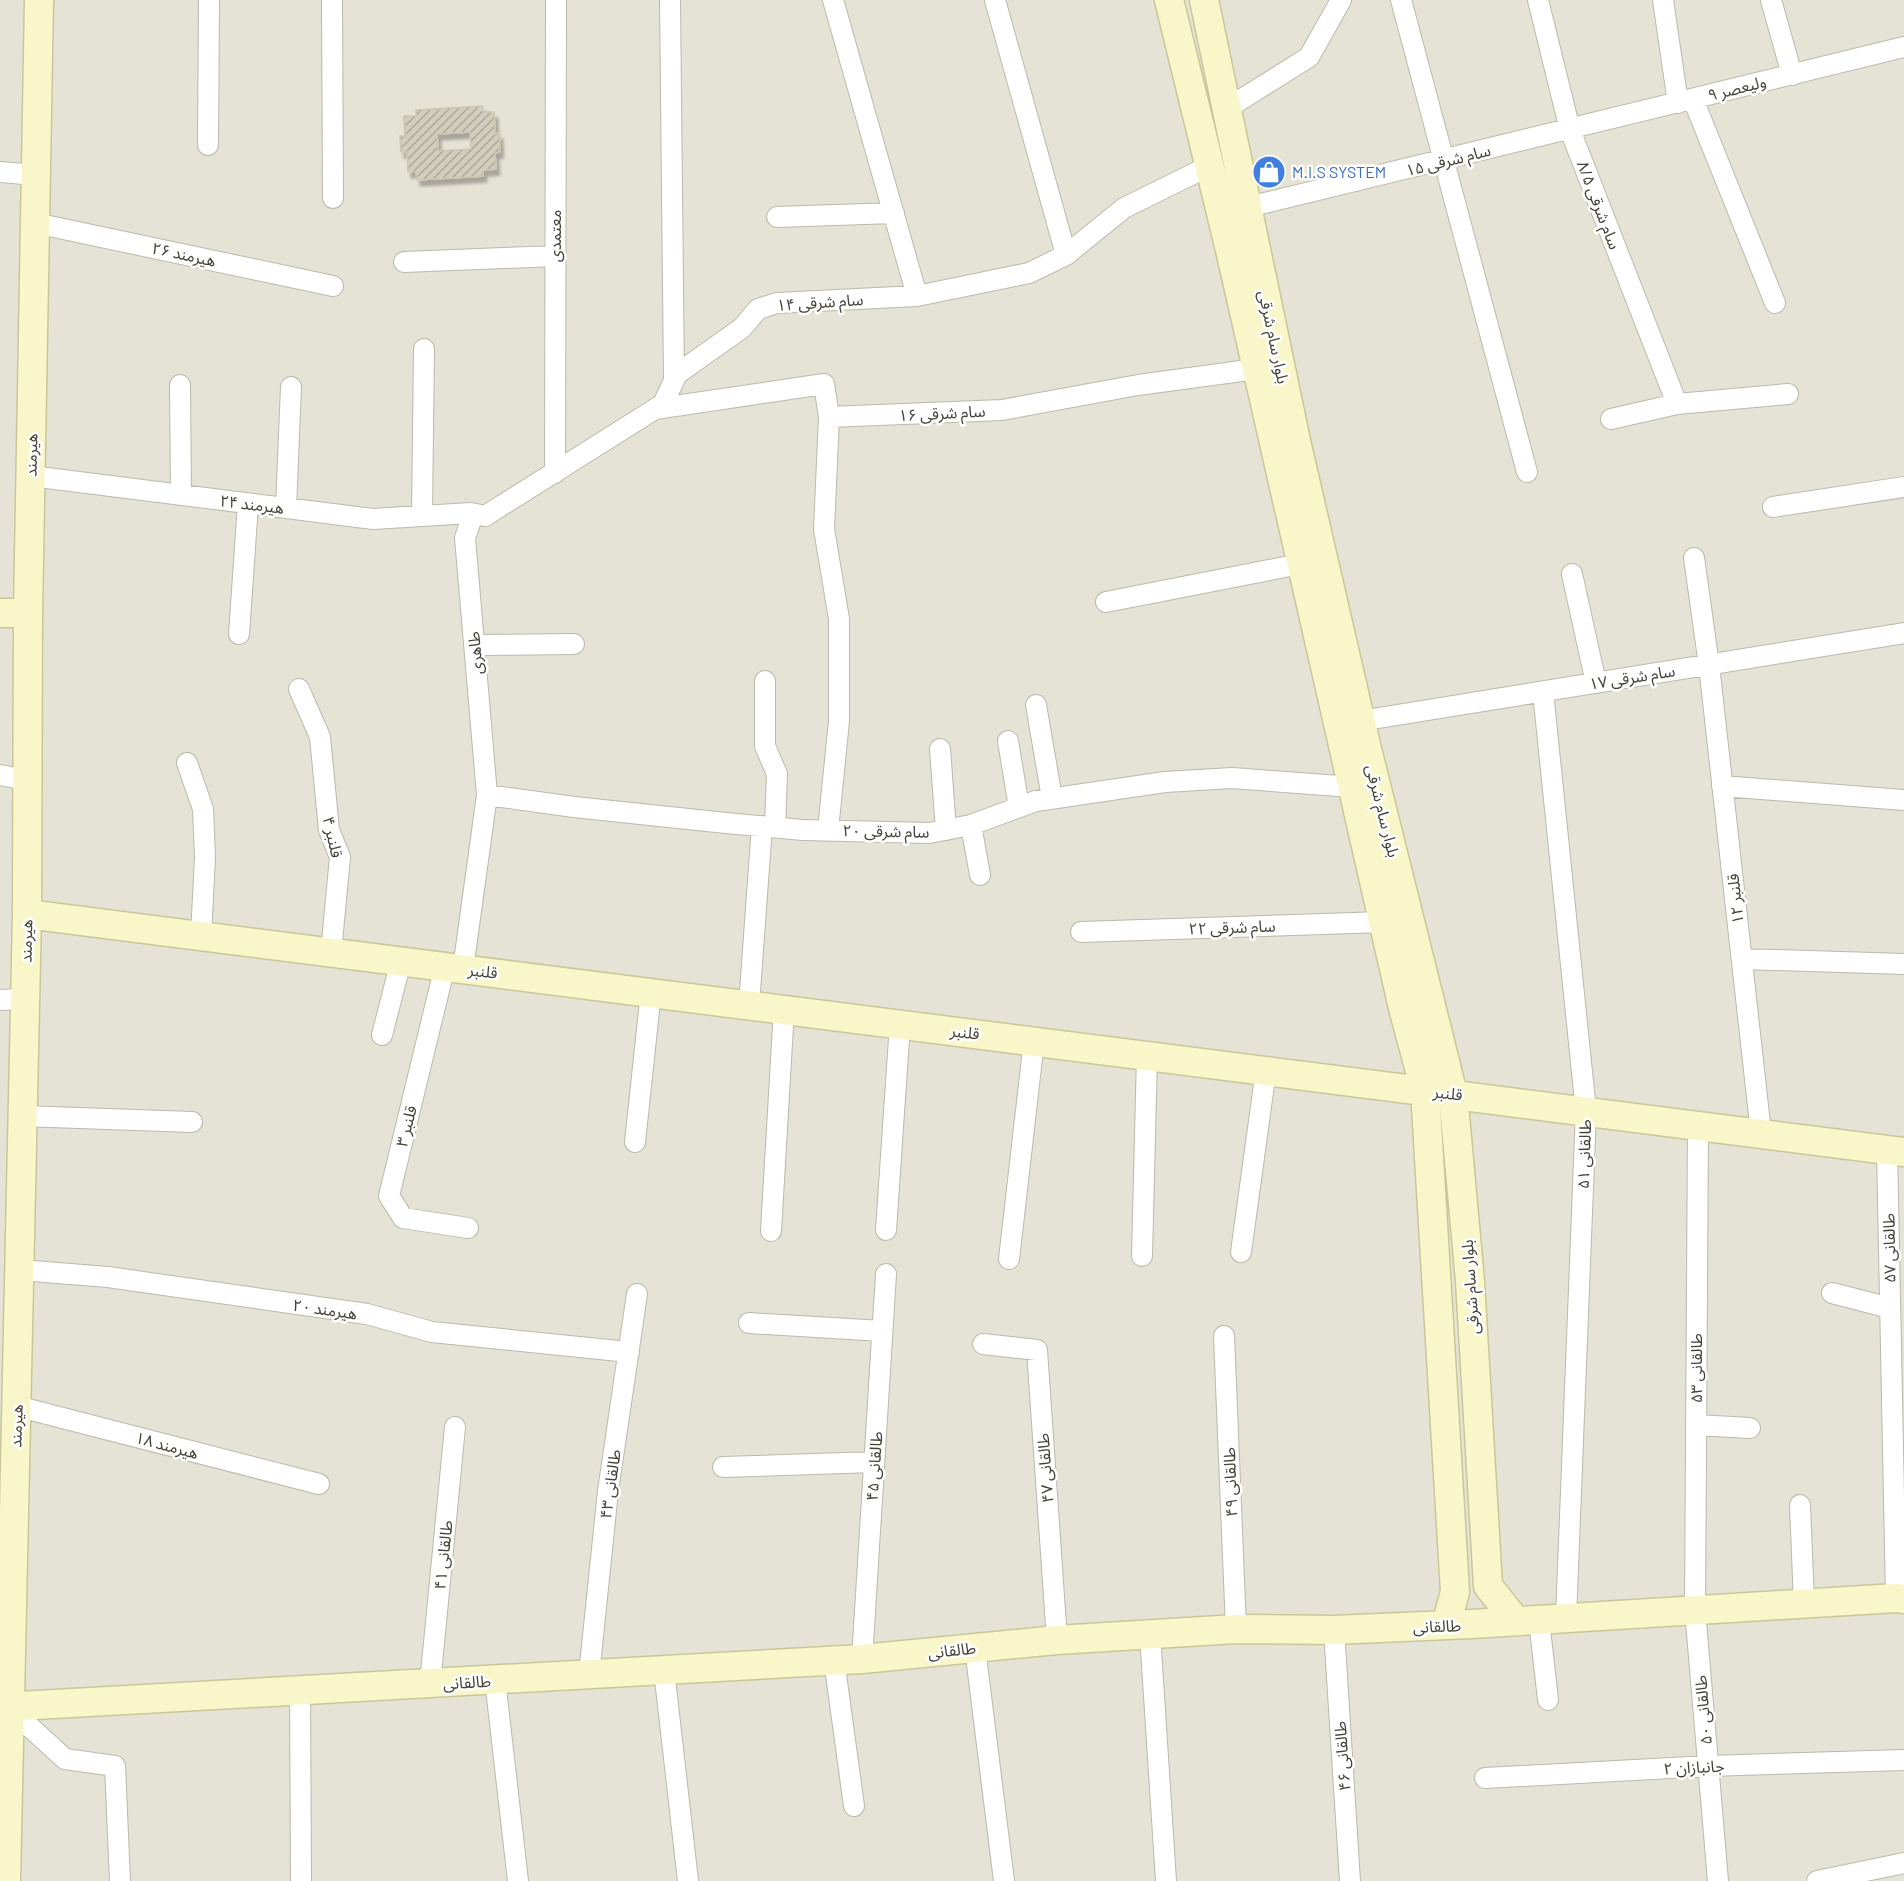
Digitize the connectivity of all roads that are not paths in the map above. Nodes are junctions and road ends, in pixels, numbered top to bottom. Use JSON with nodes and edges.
{"nodes":[{"id":1,"x":39,"y":0,"type":"edge"},
{"id":2,"x":209,"y":0,"type":"edge"},
{"id":3,"x":332,"y":0,"type":"edge"},
{"id":4,"x":556,"y":0,"type":"edge"},
{"id":5,"x":670,"y":0,"type":"edge"},
{"id":6,"x":833,"y":0,"type":"edge"},
{"id":7,"x":995,"y":0,"type":"edge"},
{"id":8,"x":1169,"y":0,"type":"edge"},
{"id":9,"x":1204,"y":0,"type":"edge"},
{"id":10,"x":1341,"y":0,"type":"edge"},
{"id":11,"x":1401,"y":0,"type":"edge"},
{"id":12,"x":1539,"y":0,"type":"edge"},
{"id":13,"x":1663,"y":0,"type":"edge"},
{"id":14,"x":1771,"y":0,"type":"edge"},
{"id":15,"x":1904,"y":47,"type":"edge"},
{"id":16,"x":1792,"y":75,"type":"junction"},
{"id":17,"x":1685,"y":101,"type":"junction"},
{"id":18,"x":1226,"y":109,"type":"junction"},
{"id":19,"x":1570,"y":130,"type":"junction"},
{"id":20,"x":208,"y":145,"type":"dead end"},
{"id":21,"x":1443,"y":162,"type":"junction"},
{"id":22,"x":1209,"y":166,"type":"junction"},
{"id":23,"x":0,"y":171,"type":"edge"},
{"id":24,"x":36,"y":175,"type":"junction"},
{"id":25,"x":333,"y":198,"type":"dead end"},
{"id":26,"x":1234,"y":210,"type":"junction"},
{"id":27,"x":894,"y":213,"type":"junction"},
{"id":28,"x":777,"y":217,"type":"dead end"},
{"id":29,"x":35,"y":223,"type":"junction"},
{"id":30,"x":1066,"y":255,"type":"junction"},
{"id":31,"x":555,"y":256,"type":"junction"},
{"id":32,"x":404,"y":262,"type":"dead end"},
{"id":33,"x":333,"y":286,"type":"dead end"},
{"id":34,"x":917,"y":296,"type":"junction"},
{"id":35,"x":1775,"y":303,"type":"dead end"},
{"id":36,"x":423,"y":349,"type":"dead end"},
{"id":37,"x":1256,"y":369,"type":"junction"},
{"id":38,"x":674,"y":380,"type":"junction"},
{"id":39,"x":180,"y":385,"type":"dead end"},
{"id":40,"x":291,"y":387,"type":"dead end"},
{"id":41,"x":1788,"y":394,"type":"dead end"},
{"id":42,"x":1677,"y":404,"type":"junction"},
{"id":43,"x":655,"y":409,"type":"junction"},
{"id":44,"x":828,"y":417,"type":"junction"},
{"id":45,"x":1611,"y":419,"type":"dead end"},
{"id":46,"x":1527,"y":472,"type":"dead end"},
{"id":47,"x":555,"y":473,"type":"junction"},
{"id":48,"x":31,"y":476,"type":"junction"},
{"id":49,"x":1904,"y":487,"type":"edge"},
{"id":50,"x":181,"y":495,"type":"junction"},
{"id":51,"x":248,"y":504,"type":"junction"},
{"id":52,"x":1773,"y":507,"type":"dead end"},
{"id":53,"x":286,"y":508,"type":"junction"},
{"id":54,"x":473,"y":513,"type":"junction"},
{"id":55,"x":422,"y":516,"type":"junction"},
{"id":56,"x":1694,"y":558,"type":"dead end"},
{"id":57,"x":1300,"y":564,"type":"junction"},
{"id":58,"x":1572,"y":574,"type":"dead end"},
{"id":59,"x":1106,"y":602,"type":"dead end"},
{"id":60,"x":0,"y":613,"type":"edge"},
{"id":61,"x":28,"y":613,"type":"junction"},
{"id":62,"x":1904,"y":633,"type":"edge"},
{"id":63,"x":239,"y":634,"type":"dead end"},
{"id":64,"x":574,"y":644,"type":"dead end"},
{"id":65,"x":474,"y":645,"type":"junction"},
{"id":66,"x":1708,"y":665,"type":"junction"},
{"id":67,"x":765,"y":681,"type":"dead end"},
{"id":68,"x":1596,"y":683,"type":"junction"},
{"id":69,"x":299,"y":690,"type":"dead end"},
{"id":70,"x":1544,"y":692,"type":"junction"},
{"id":71,"x":1036,"y":705,"type":"dead end"},
{"id":72,"x":1360,"y":721,"type":"junction"},
{"id":73,"x":1008,"y":741,"type":"dead end"},
{"id":74,"x":940,"y":749,"type":"dead end"},
{"id":75,"x":188,"y":763,"type":"dead end"},
{"id":76,"x":13,"y":778,"type":"edge"},
{"id":77,"x":1722,"y":786,"type":"junction"},
{"id":78,"x":1352,"y":787,"type":"junction"},
{"id":79,"x":487,"y":795,"type":"junction"},
{"id":80,"x":1052,"y":798,"type":"junction"},
{"id":81,"x":1904,"y":800,"type":"edge"},
{"id":82,"x":1019,"y":807,"type":"junction"},
{"id":83,"x":971,"y":825,"type":"junction"},
{"id":84,"x":768,"y":827,"type":"junction"},
{"id":85,"x":828,"y":830,"type":"junction"},
{"id":86,"x":946,"y":830,"type":"junction"},
{"id":87,"x":980,"y":875,"type":"dead end"},
{"id":88,"x":27,"y":914,"type":"junction"},
{"id":89,"x":1383,"y":922,"type":"junction"},
{"id":90,"x":1081,"y":932,"type":"dead end"},
{"id":91,"x":201,"y":936,"type":"junction"},
{"id":92,"x":331,"y":952,"type":"junction"},
{"id":93,"x":1742,"y":959,"type":"junction"},
{"id":94,"x":401,"y":961,"type":"junction"},
{"id":95,"x":1904,"y":964,"type":"edge"},
{"id":96,"x":454,"y":968,"type":"junction"},
{"id":97,"x":651,"y":992,"type":"junction"},
{"id":98,"x":13,"y":1000,"type":"edge"},
{"id":99,"x":749,"y":1005,"type":"junction"},
{"id":100,"x":784,"y":1009,"type":"junction"},
{"id":101,"x":900,"y":1024,"type":"junction"},
{"id":102,"x":382,"y":1035,"type":"dead end"},
{"id":103,"x":1034,"y":1041,"type":"junction"},
{"id":104,"x":1148,"y":1055,"type":"junction"},
{"id":105,"x":1266,"y":1070,"type":"junction"},
{"id":106,"x":1425,"y":1090,"type":"junction"},
{"id":107,"x":1453,"y":1094,"type":"junction"},
{"id":108,"x":1586,"y":1111,"type":"junction"},
{"id":109,"x":22,"y":1116,"type":"junction"},
{"id":110,"x":192,"y":1122,"type":"dead end"},
{"id":111,"x":1698,"y":1125,"type":"junction"},
{"id":112,"x":1761,"y":1133,"type":"junction"},
{"id":113,"x":635,"y":1142,"type":"dead end"},
{"id":114,"x":1895,"y":1150,"type":"edge"},
{"id":115,"x":10,"y":1186,"type":"edge"},
{"id":116,"x":468,"y":1228,"type":"dead end"},
{"id":117,"x":771,"y":1230,"type":"dead end"},
{"id":118,"x":886,"y":1230,"type":"dead end"},
{"id":119,"x":1241,"y":1252,"type":"dead end"},
{"id":120,"x":1142,"y":1256,"type":"dead end"},
{"id":121,"x":1009,"y":1259,"type":"dead end"},
{"id":122,"x":20,"y":1270,"type":"junction"},
{"id":123,"x":886,"y":1274,"type":"dead end"},
{"id":124,"x":1832,"y":1293,"type":"dead end"},
{"id":125,"x":637,"y":1294,"type":"dead end"},
{"id":126,"x":1890,"y":1308,"type":"junction"},
{"id":127,"x":749,"y":1323,"type":"dead end"},
{"id":128,"x":882,"y":1331,"type":"junction"},
{"id":129,"x":1224,"y":1336,"type":"dead end"},
{"id":130,"x":983,"y":1344,"type":"dead end"},
{"id":131,"x":629,"y":1352,"type":"junction"},
{"id":132,"x":16,"y":1406,"type":"junction"},
{"id":133,"x":1696,"y":1425,"type":"junction"},
{"id":134,"x":455,"y":1426,"type":"dead end"},
{"id":135,"x":1750,"y":1428,"type":"dead end"},
{"id":136,"x":874,"y":1462,"type":"junction"},
{"id":137,"x":723,"y":1467,"type":"dead end"},
{"id":138,"x":319,"y":1484,"type":"dead end"},
{"id":139,"x":1800,"y":1505,"type":"dead end"},
{"id":140,"x":6,"y":1529,"type":"edge"},
{"id":141,"x":1901,"y":1597,"type":"edge"},
{"id":142,"x":1804,"y":1603,"type":"junction"},
{"id":143,"x":1695,"y":1610,"type":"junction"},
{"id":144,"x":1540,"y":1620,"type":"junction"},
{"id":145,"x":1446,"y":1625,"type":"junction"},
{"id":146,"x":1236,"y":1629,"type":"junction"},
{"id":147,"x":1334,"y":1630,"type":"junction"},
{"id":148,"x":1150,"y":1634,"type":"junction"},
{"id":149,"x":1056,"y":1640,"type":"junction"},
{"id":150,"x":975,"y":1648,"type":"junction"},
{"id":151,"x":848,"y":1660,"type":"junction"},
{"id":152,"x":664,"y":1670,"type":"junction"},
{"id":153,"x":589,"y":1675,"type":"junction"},
{"id":154,"x":495,"y":1680,"type":"junction"},
{"id":155,"x":430,"y":1684,"type":"junction"},
{"id":156,"x":300,"y":1691,"type":"junction"},
{"id":157,"x":1548,"y":1700,"type":"dead end"},
{"id":158,"x":4,"y":1707,"type":"edge"},
{"id":159,"x":1904,"y":1760,"type":"edge"},
{"id":160,"x":1708,"y":1766,"type":"junction"},
{"id":161,"x":1485,"y":1778,"type":"dead end"},
{"id":162,"x":854,"y":1806,"type":"dead end"},
{"id":163,"x":1904,"y":1863,"type":"edge"},
{"id":164,"x":1855,"y":1877,"type":"edge"},
{"id":165,"x":6,"y":1881,"type":"edge"},
{"id":166,"x":120,"y":1881,"type":"edge"},
{"id":167,"x":301,"y":1881,"type":"edge"},
{"id":168,"x":518,"y":1881,"type":"edge"},
{"id":169,"x":688,"y":1881,"type":"edge"},
{"id":170,"x":1004,"y":1881,"type":"edge"},
{"id":171,"x":1166,"y":1881,"type":"edge"},
{"id":172,"x":1350,"y":1881,"type":"edge"},
{"id":173,"x":1718,"y":1881,"type":"edge"},
{"id":174,"x":1817,"y":1881,"type":"edge"}],
"edges":[{"from":1,"to":24,"type":"street","name":"هیرمند"},
{"from":2,"to":20,"type":"street"},
{"from":3,"to":25,"type":"street"},
{"from":4,"to":31,"type":"street","name":"معتمدی"},
{"from":5,"to":38,"type":"street"},
{"from":6,"to":27,"type":"street"},
{"from":7,"to":30,"type":"street"},
{"from":8,"to":22,"type":"street","name":"بلوار سام شرقی"},
{"from":9,"to":18,"type":"street","name":"بلوار سام شرقی"},
{"from":10,"to":18,"type":"street"},
{"from":11,"to":21,"type":"street"},
{"from":12,"to":19,"type":"street","name":"سام شرقی ۸/۵"},
{"from":13,"to":17,"type":"street"},
{"from":14,"to":16,"type":"street"},
{"from":15,"to":16,"type":"street","name":"ولیعصر ۹"},
{"from":16,"to":17,"type":"street","name":"ولیعصر ۹"},
{"from":17,"to":19,"type":"street","name":"ولیعصر ۹"},
{"from":17,"to":35,"type":"street"},
{"from":18,"to":26,"type":"street","name":"بلوار سام شرقی"},
{"from":19,"to":21,"type":"street","name":"سام شرقی ۱۵"},
{"from":19,"to":42,"type":"street","name":"سام شرقی ۸/۵"},
{"from":21,"to":26,"type":"street","name":"سام شرقی ۱۵"},
{"from":21,"to":46,"type":"street"},
{"from":22,"to":26,"type":"street","name":"بلوار سام شرقی"},
{"from":22,"to":30,"type":"street","name":"سام شرقی ۱۴"},
{"from":23,"to":24,"type":"street"},
{"from":24,"to":29,"type":"street","name":"هیرمند"},
{"from":26,"to":37,"type":"street","name":"بلوار سام شرقی"},
{"from":26,"to":72,"type":"street","name":"بلوار سام شرقی"},
{"from":27,"to":28,"type":"street"},
{"from":27,"to":34,"type":"street"},
{"from":29,"to":33,"type":"street","name":"هیرمند ۲۶"},
{"from":29,"to":48,"type":"street","name":"هیرمند"},
{"from":30,"to":34,"type":"street","name":"سام شرقی ۱۴"},
{"from":31,"to":32,"type":"street"},
{"from":31,"to":47,"type":"street","name":"معتمدی"},
{"from":34,"to":38,"type":"street","name":"سام شرقی ۱۴"},
{"from":36,"to":55,"type":"street"},
{"from":37,"to":44,"type":"street","name":"سام شرقی ۱۶"},
{"from":37,"to":57,"type":"street","name":"بلوار سام شرقی"},
{"from":38,"to":43,"type":"street","name":"سام شرقی ۱۴"},
{"from":39,"to":50,"type":"street"},
{"from":40,"to":53,"type":"street"},
{"from":41,"to":42,"type":"street"},
{"from":42,"to":45,"type":"street"},
{"from":43,"to":44,"type":"street"},
{"from":43,"to":47,"type":"street","name":"سام شرقی ۱۴"},
{"from":44,"to":85,"type":"street"},
{"from":47,"to":54,"type":"street","name":"سام شرقی ۱۴"},
{"from":48,"to":50,"type":"street","name":"هیرمند ۲۴"},
{"from":48,"to":61,"type":"street","name":"هیرمند"},
{"from":49,"to":52,"type":"street"},
{"from":50,"to":51,"type":"street","name":"هیرمند ۲۴"},
{"from":51,"to":53,"type":"street","name":"هیرمند ۲۴"},
{"from":51,"to":63,"type":"street"},
{"from":53,"to":55,"type":"street","name":"هیرمند ۲۴"},
{"from":54,"to":55,"type":"street","name":"هیرمند ۲۴"},
{"from":54,"to":65,"type":"street","name":"طاهری"},
{"from":56,"to":66,"type":"street","name":"قلنبر ۱۲"},
{"from":57,"to":59,"type":"street"},
{"from":57,"to":78,"type":"street","name":"بلوار سام شرقی"},
{"from":58,"to":68,"type":"street"},
{"from":60,"to":61,"type":"street"},
{"from":61,"to":76,"type":"street","name":"هیرمند"},
{"from":62,"to":66,"type":"street","name":"سام شرقی ۱۷"},
{"from":64,"to":65,"type":"street"},
{"from":65,"to":79,"type":"street","name":"طاهری"},
{"from":66,"to":68,"type":"street","name":"سام شرقی ۱۷"},
{"from":66,"to":77,"type":"street","name":"قلنبر ۱۲"},
{"from":67,"to":84,"type":"street"},
{"from":68,"to":70,"type":"street","name":"سام شرقی ۱۷"},
{"from":69,"to":92,"type":"street","name":"قلنبر ۴"},
{"from":70,"to":72,"type":"street","name":"سام شرقی ۱۷"},
{"from":70,"to":108,"type":"street","name":"طالقانی ۵۱"},
{"from":71,"to":80,"type":"street"},
{"from":72,"to":107,"type":"street","name":"بلوار سام شرقی"},
{"from":73,"to":82,"type":"street"},
{"from":74,"to":86,"type":"street"},
{"from":75,"to":91,"type":"street"},
{"from":76,"to":88,"type":"street","name":"هیرمند"},
{"from":77,"to":81,"type":"street"},
{"from":77,"to":93,"type":"street","name":"قلنبر ۱۲"},
{"from":78,"to":80,"type":"street","name":"سام شرقی ۲۰"},
{"from":78,"to":89,"type":"street","name":"بلوار سام شرقی"},
{"from":79,"to":84,"type":"street","name":"سام شرقی ۲۰"},
{"from":79,"to":96,"type":"street","name":"طاهری"},
{"from":80,"to":82,"type":"street","name":"سام شرقی ۲۰"},
{"from":82,"to":83,"type":"street","name":"سام شرقی ۲۰"},
{"from":83,"to":86,"type":"street","name":"سام شرقی ۲۰"},
{"from":83,"to":87,"type":"street"},
{"from":84,"to":85,"type":"street","name":"سام شرقی ۲۰"},
{"from":84,"to":99,"type":"street"},
{"from":85,"to":86,"type":"street","name":"سام شرقی ۲۰"},
{"from":88,"to":91,"type":"street","name":"قلنبر"},
{"from":88,"to":98,"type":"street","name":"هیرمند"},
{"from":89,"to":90,"type":"street","name":"سام شرقی ۲۲"},
{"from":89,"to":106,"type":"street","name":"بلوار سام شرقی"},
{"from":91,"to":92,"type":"street","name":"قلنبر"},
{"from":92,"to":94,"type":"street","name":"قلنبر"},
{"from":93,"to":95,"type":"street"},
{"from":93,"to":112,"type":"street","name":"قلنبر ۱۲"},
{"from":94,"to":96,"type":"street","name":"قلنبر"},
{"from":94,"to":102,"type":"street"},
{"from":96,"to":97,"type":"street","name":"قلنبر"},
{"from":96,"to":116,"type":"street","name":"قلنبر ۳"},
{"from":97,"to":99,"type":"street","name":"قلنبر"},
{"from":97,"to":113,"type":"street"},
{"from":98,"to":109,"type":"street","name":"هیرمند"},
{"from":99,"to":100,"type":"street","name":"قلنبر"},
{"from":100,"to":101,"type":"street","name":"قلنبر"},
{"from":100,"to":117,"type":"street"},
{"from":101,"to":103,"type":"street","name":"قلنبر"},
{"from":101,"to":118,"type":"street"},
{"from":103,"to":104,"type":"street","name":"قلنبر"},
{"from":103,"to":121,"type":"street"},
{"from":104,"to":105,"type":"street","name":"قلنبر"},
{"from":104,"to":120,"type":"street"},
{"from":105,"to":106,"type":"street","name":"قلنبر"},
{"from":105,"to":119,"type":"street"},
{"from":106,"to":107,"type":"street","name":"قلنبر"},
{"from":106,"to":145,"type":"street","name":"بلوار سام شرقی"},
{"from":107,"to":108,"type":"street","name":"قلنبر"},
{"from":107,"to":144,"type":"street","name":"بلوار سام شرقی"},
{"from":108,"to":111,"type":"street","name":"قلنبر"},
{"from":108,"to":144,"type":"street","name":"طالقانی ۵۱"},
{"from":109,"to":110,"type":"street"},
{"from":109,"to":115,"type":"street","name":"هیرمند"},
{"from":111,"to":112,"type":"street","name":"قلنبر"},
{"from":111,"to":133,"type":"street","name":"طالقانی ۵۳"},
{"from":112,"to":114,"type":"street","name":"قلنبر"},
{"from":114,"to":126,"type":"street","name":"طالقانی ۵۷"},
{"from":115,"to":122,"type":"street","name":"هیرمند"},
{"from":122,"to":131,"type":"street","name":"هیرمند ۲۰"},
{"from":122,"to":132,"type":"street","name":"هیرمند"},
{"from":123,"to":128,"type":"street","name":"طالقانی ۴۵"},
{"from":124,"to":126,"type":"street"},
{"from":125,"to":131,"type":"street","name":"طالقانی ۴۳"},
{"from":126,"to":141,"type":"street","name":"طالقانی ۵۷"},
{"from":127,"to":128,"type":"street"},
{"from":128,"to":136,"type":"street","name":"طالقانی ۴۵"},
{"from":129,"to":146,"type":"street","name":"طالقانی ۴۹"},
{"from":130,"to":149,"type":"street","name":"طالقانی ۴۷"},
{"from":131,"to":153,"type":"street","name":"طالقانی ۴۳"},
{"from":132,"to":138,"type":"street","name":"هیرمند ۱۸"},
{"from":132,"to":140,"type":"street","name":"هیرمند"},
{"from":133,"to":135,"type":"street"},
{"from":133,"to":143,"type":"street","name":"طالقانی ۵۳"},
{"from":134,"to":155,"type":"street","name":"طالقانی ۴۱"},
{"from":136,"to":137,"type":"street"},
{"from":136,"to":151,"type":"street","name":"طالقانی ۴۵"},
{"from":139,"to":142,"type":"street"},
{"from":140,"to":158,"type":"street","name":"هیرمند"},
{"from":141,"to":142,"type":"street","name":"طالقانی"},
{"from":142,"to":143,"type":"street","name":"طالقانی"},
{"from":143,"to":144,"type":"street","name":"طالقانی"},
{"from":143,"to":160,"type":"street","name":"طالقانی ۵۰"},
{"from":144,"to":145,"type":"street","name":"طالقانی"},
{"from":144,"to":157,"type":"street","name":"طالقانی ۵۱"},
{"from":145,"to":147,"type":"street","name":"طالقانی"},
{"from":146,"to":147,"type":"street","name":"طالقانی"},
{"from":146,"to":148,"type":"street","name":"طالقانی"},
{"from":147,"to":172,"type":"street","name":"طالقانی ۴۶"},
{"from":148,"to":149,"type":"street","name":"طالقانی"},
{"from":148,"to":171,"type":"street"},
{"from":149,"to":150,"type":"street","name":"طالقانی"},
{"from":150,"to":151,"type":"street","name":"طالقانی"},
{"from":150,"to":170,"type":"street"},
{"from":151,"to":152,"type":"street","name":"طالقانی"},
{"from":151,"to":162,"type":"street","name":"طالقانی ۴۵"},
{"from":152,"to":153,"type":"street","name":"طالقانی"},
{"from":152,"to":169,"type":"street"},
{"from":153,"to":154,"type":"street","name":"طالقانی"},
{"from":154,"to":155,"type":"street","name":"طالقانی"},
{"from":154,"to":168,"type":"street"},
{"from":155,"to":156,"type":"street","name":"طالقانی"},
{"from":156,"to":158,"type":"street","name":"طالقانی"},
{"from":156,"to":167,"type":"street"},
{"from":158,"to":165,"type":"street","name":"هیرمند"},
{"from":158,"to":166,"type":"street"},
{"from":159,"to":160,"type":"street","name":"جانبازان ۲"},
{"from":160,"to":161,"type":"street","name":"جانبازان ۲"},
{"from":160,"to":173,"type":"street","name":"طالقانی ۵۰"},
{"from":163,"to":164,"type":"street"},
{"from":164,"to":174,"type":"street"}]}
